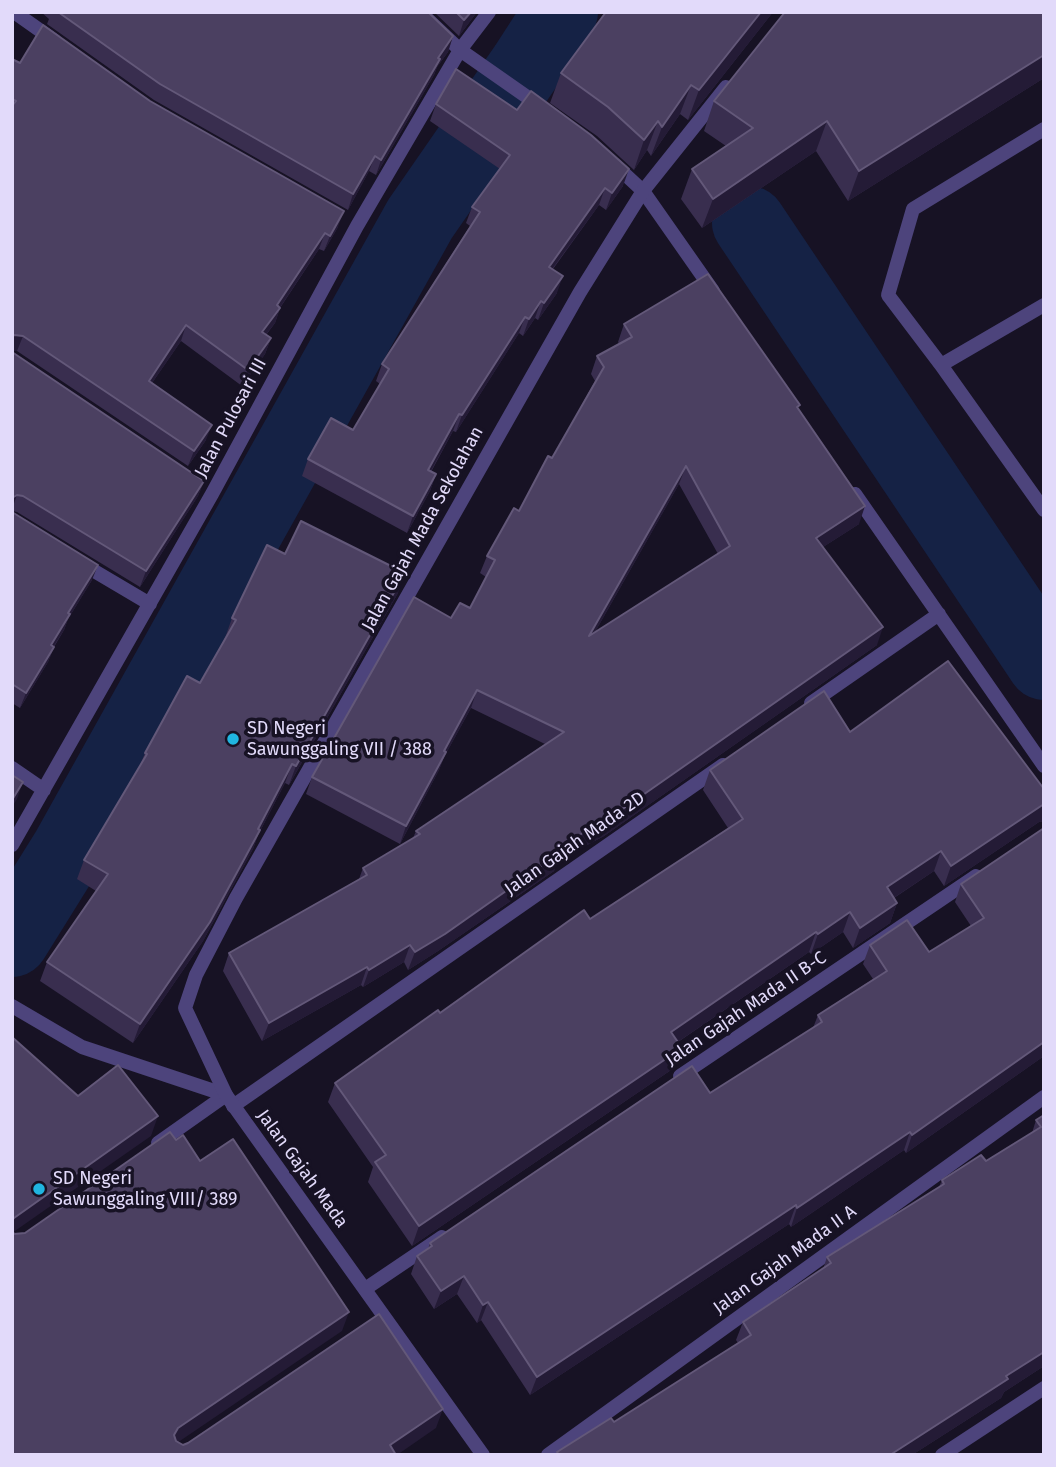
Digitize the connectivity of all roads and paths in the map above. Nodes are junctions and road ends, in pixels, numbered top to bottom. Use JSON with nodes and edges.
{"nodes":[{"id":1,"x":14,"y":12,"type":"edge"},
{"id":2,"x":420,"y":12,"type":"edge"},
{"id":3,"x":489,"y":12,"type":"edge"},
{"id":4,"x":460,"y":50,"type":"junction"},
{"id":5,"x":70,"y":52,"type":"edge"},
{"id":6,"x":735,"y":76,"type":"edge"},
{"id":7,"x":557,"y":119,"type":"edge"},
{"id":8,"x":1044,"y":129,"type":"edge"},
{"id":9,"x":600,"y":152,"type":"edge"},
{"id":10,"x":643,"y":191,"type":"junction"},
{"id":11,"x":723,"y":305,"type":"edge"},
{"id":12,"x":1044,"y":305,"type":"edge"},
{"id":13,"x":941,"y":365,"type":"junction"},
{"id":14,"x":843,"y":477,"type":"edge"},
{"id":15,"x":196,"y":483,"type":"edge"},
{"id":16,"x":212,"y":494,"type":"junction"},
{"id":17,"x":1044,"y":510,"type":"edge"},
{"id":18,"x":71,"y":556,"type":"edge"},
{"id":19,"x":150,"y":604,"type":"junction"},
{"id":20,"x":939,"y":614,"type":"junction"},
{"id":21,"x":803,"y":709,"type":"edge"},
{"id":22,"x":734,"y":757,"type":"edge"},
{"id":23,"x":1044,"y":766,"type":"edge"},
{"id":24,"x":12,"y":768,"type":"edge"},
{"id":25,"x":44,"y":790,"type":"junction"},
{"id":26,"x":12,"y":845,"type":"edge"},
{"id":27,"x":986,"y":869,"type":"edge"},
{"id":28,"x":12,"y":1006,"type":"edge"},
{"id":29,"x":664,"y":1087,"type":"edge"},
{"id":30,"x":1044,"y":1097,"type":"edge"},
{"id":31,"x":230,"y":1100,"type":"junction"},
{"id":32,"x":147,"y":1150,"type":"edge"},
{"id":33,"x":457,"y":1227,"type":"edge"},
{"id":34,"x":365,"y":1289,"type":"junction"},
{"id":35,"x":1044,"y":1388,"type":"edge"},
{"id":36,"x":483,"y":1455,"type":"edge"},
{"id":37,"x":548,"y":1455,"type":"edge"},
{"id":38,"x":942,"y":1455,"type":"edge"}],
"edges":[{"from":1,"to":5,"type":"street"},
{"from":2,"to":4,"type":"street"},
{"from":3,"to":4,"type":"street","name":"Jalan Pulosari III"},
{"from":4,"to":7,"type":"street"},
{"from":4,"to":16,"type":"street","name":"Jalan Pulosari III"},
{"from":6,"to":10,"type":"street","name":"Jalan Gajah Mada Sekolahan"},
{"from":8,"to":13,"type":"street"},
{"from":9,"to":10,"type":"street"},
{"from":10,"to":11,"type":"street"},
{"from":10,"to":31,"type":"street","name":"Jalan Gajah Mada Sekolahan"},
{"from":12,"to":13,"type":"street"},
{"from":13,"to":17,"type":"street"},
{"from":14,"to":20,"type":"street"},
{"from":15,"to":16,"type":"street"},
{"from":16,"to":19,"type":"street","name":"Jalan Pulosari III"},
{"from":18,"to":19,"type":"street"},
{"from":19,"to":25,"type":"street","name":"Jalan Pulosari III"},
{"from":20,"to":21,"type":"street"},
{"from":20,"to":23,"type":"street"},
{"from":22,"to":31,"type":"street","name":"Jalan Gajah Mada 2D"},
{"from":24,"to":25,"type":"street"},
{"from":25,"to":26,"type":"street","name":"Jalan Pulosari III"},
{"from":27,"to":29,"type":"street","name":"Jalan Gajah Mada II B-C"},
{"from":28,"to":31,"type":"street"},
{"from":30,"to":37,"type":"street","name":"Jalan Gajah Mada II A"},
{"from":31,"to":32,"type":"street","name":"Jalan Gajah Mada 2D"},
{"from":31,"to":34,"type":"street","name":"Jalan Gajah Mada"},
{"from":33,"to":34,"type":"street"},
{"from":34,"to":36,"type":"street","name":"Jalan Gajah Mada"},
{"from":35,"to":38,"type":"street"}]}
